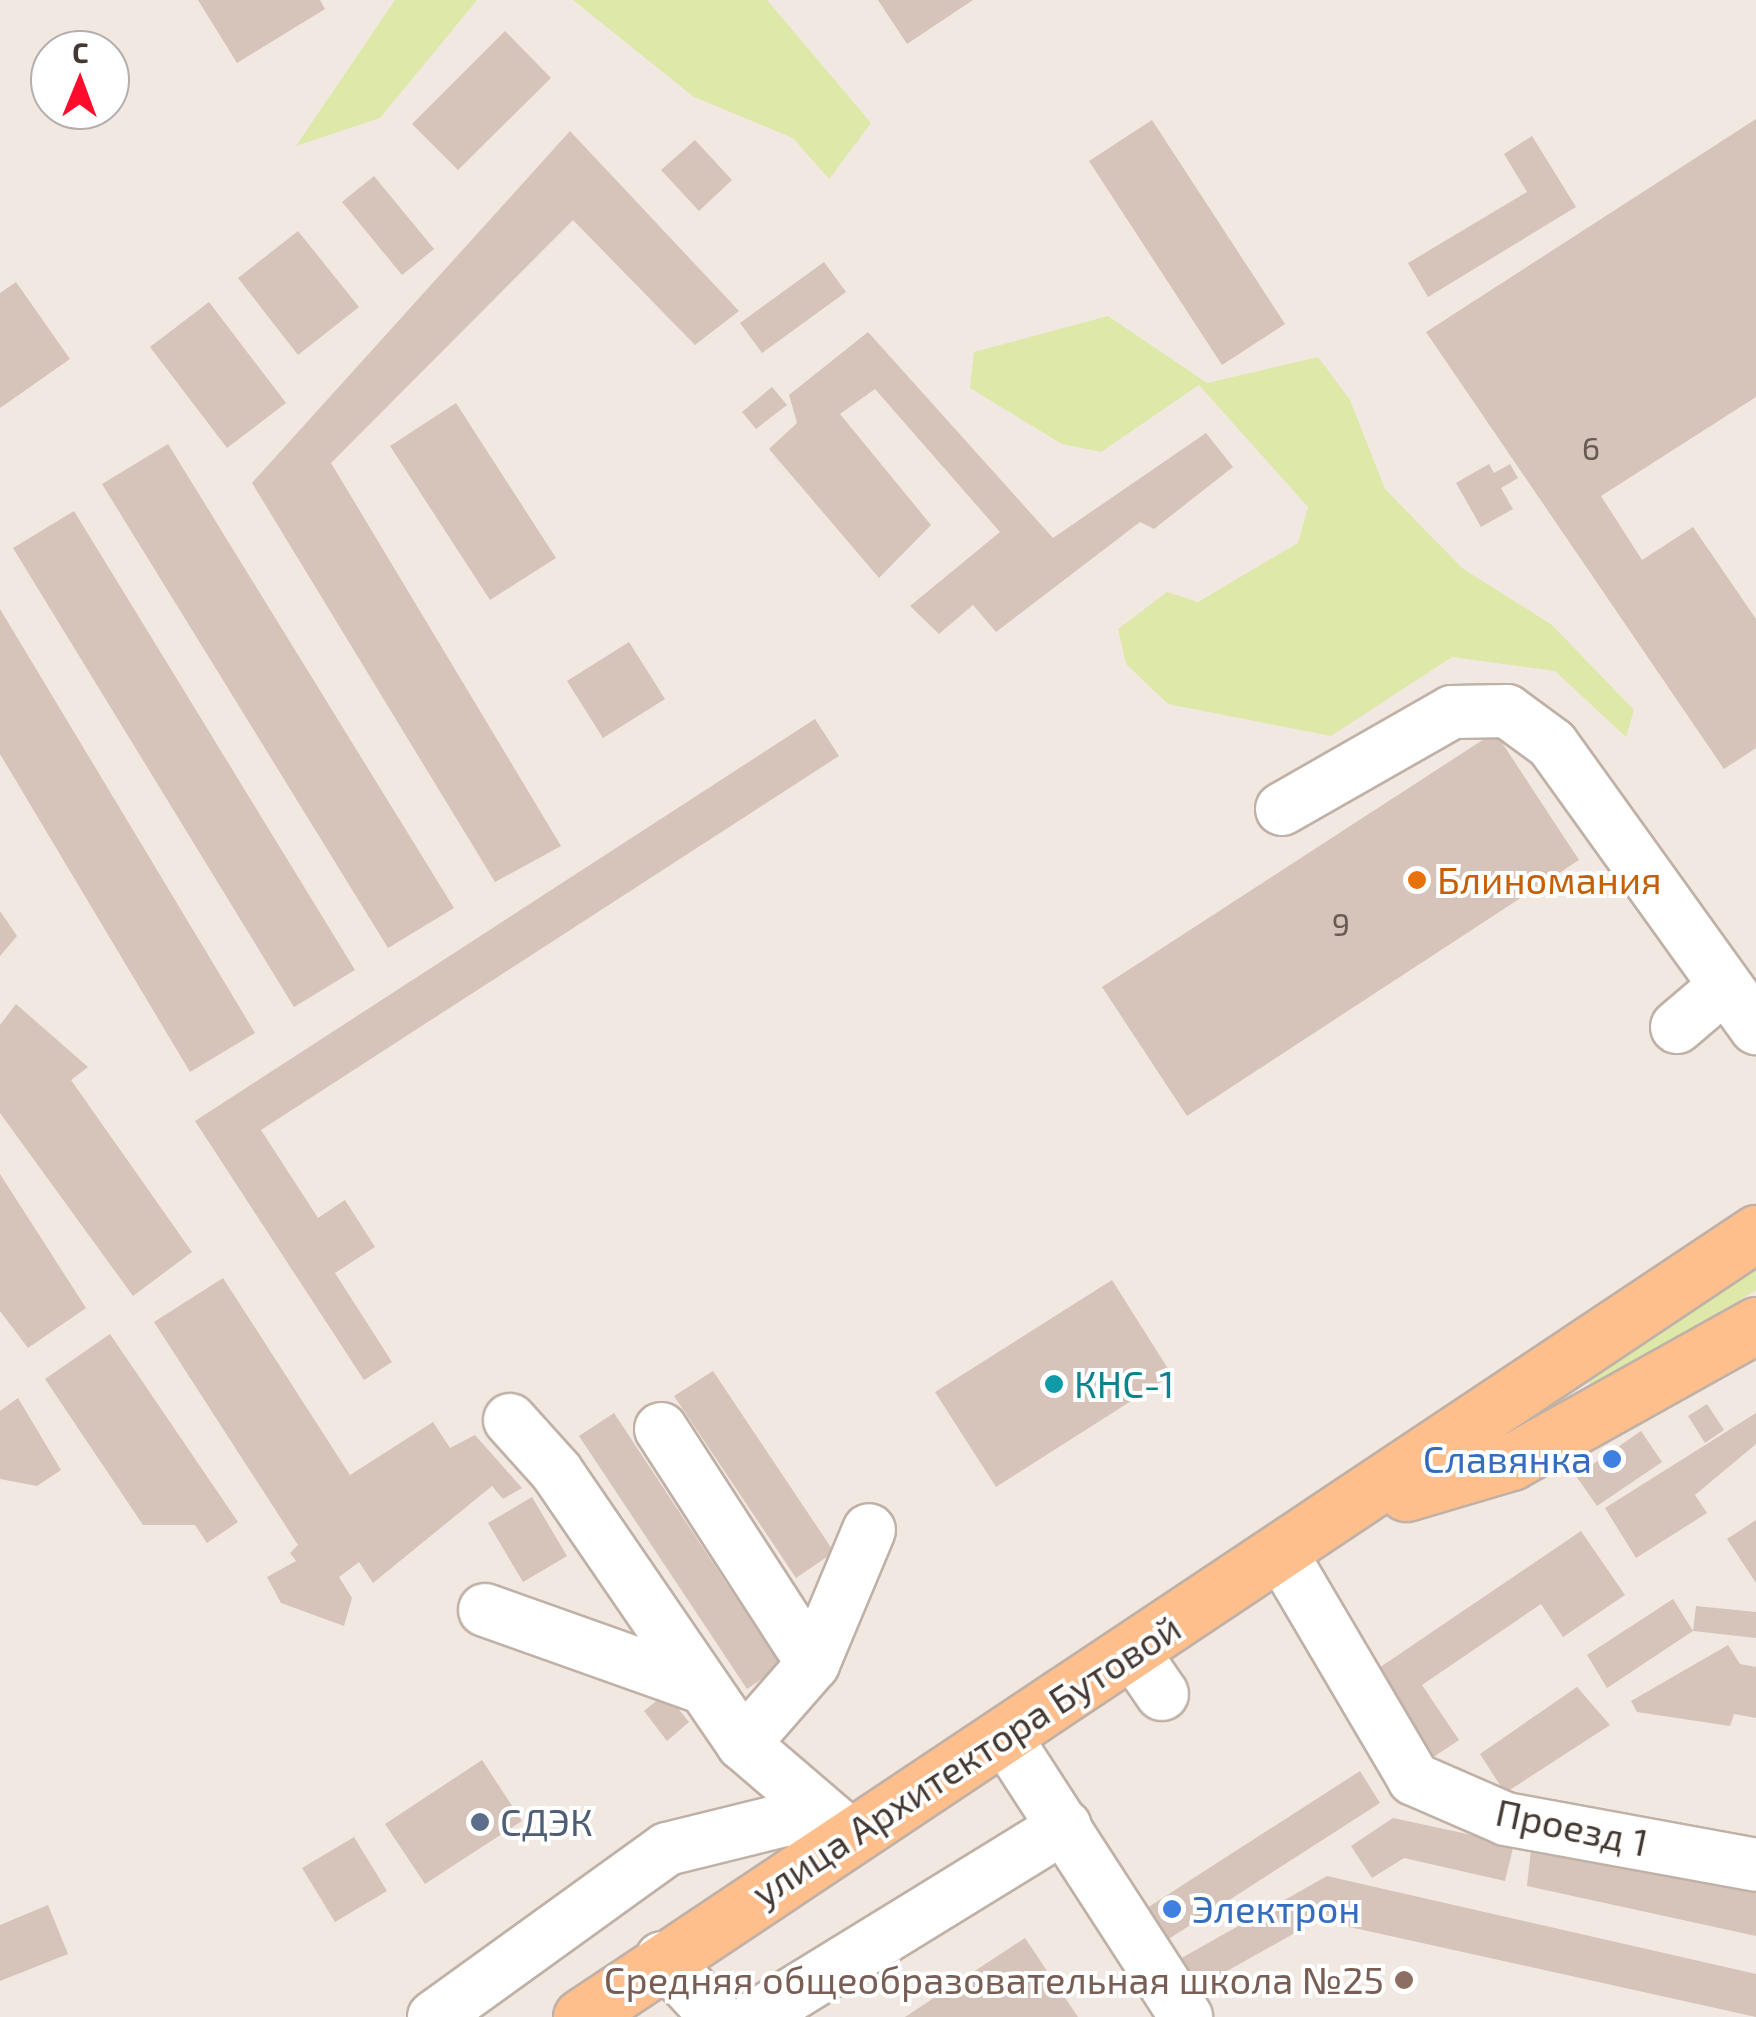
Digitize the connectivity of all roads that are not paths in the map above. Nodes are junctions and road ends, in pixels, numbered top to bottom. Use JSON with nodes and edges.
{"nodes":[{"id":1,"x":1282,"y":809,"type":"dead end"},
{"id":2,"x":1724,"y":987,"type":"junction"},
{"id":3,"x":1677,"y":1027,"type":"dead end"},
{"id":4,"x":1756,"y":1028,"type":"edge"},
{"id":5,"x":1756,"y":1233,"type":"edge"},
{"id":6,"x":1756,"y":1325,"type":"edge"},
{"id":7,"x":510,"y":1420,"type":"dead end"},
{"id":8,"x":661,"y":1429,"type":"dead end"},
{"id":9,"x":1355,"y":1508,"type":"junction"},
{"id":10,"x":869,"y":1530,"type":"dead end"},
{"id":11,"x":1281,"y":1554,"type":"junction"},
{"id":12,"x":485,"y":1610,"type":"dead end"},
{"id":13,"x":813,"y":1664,"type":"junction"},
{"id":14,"x":696,"y":1685,"type":"junction"},
{"id":15,"x":1007,"y":1740,"type":"junction"},
{"id":16,"x":744,"y":1744,"type":"junction"},
{"id":17,"x":1065,"y":1826,"type":"junction"},
{"id":18,"x":848,"y":1834,"type":"junction"},
{"id":19,"x":1756,"y":1864,"type":"edge"},
{"id":20,"x":662,"y":1958,"type":"junction"},
{"id":21,"x":434,"y":2017,"type":"edge"},
{"id":22,"x":581,"y":2017,"type":"edge"},
{"id":23,"x":717,"y":2017,"type":"edge"},
{"id":24,"x":755,"y":2017,"type":"edge"},
{"id":25,"x":1186,"y":2017,"type":"edge"}],
"edges":[{"from":1,"to":2,"type":"lane"},
{"from":2,"to":3,"type":"lane"},
{"from":2,"to":4,"type":"lane"},
{"from":5,"to":9,"type":"main road","name":"улица Архитектора Бутовой"},
{"from":6,"to":9,"type":"main road","name":"улица Архитектора Бутовой"},
{"from":7,"to":14,"type":"lane"},
{"from":8,"to":13,"type":"lane"},
{"from":9,"to":11,"type":"main road","name":"улица Архитектора Бутовой"},
{"from":10,"to":13,"type":"lane"},
{"from":11,"to":15,"type":"main road","name":"улица Архитектора Бутовой"},
{"from":11,"to":19,"type":"lane","name":"Проезд 1"},
{"from":12,"to":14,"type":"lane"},
{"from":13,"to":16,"type":"lane"},
{"from":14,"to":16,"type":"lane"},
{"from":15,"to":17,"type":"lane"},
{"from":15,"to":18,"type":"main road","name":"улица Архитектора Бутовой"},
{"from":16,"to":18,"type":"lane"},
{"from":17,"to":24,"type":"lane"},
{"from":17,"to":25,"type":"lane"},
{"from":18,"to":20,"type":"main road","name":"улица Архитектора Бутовой"},
{"from":18,"to":21,"type":"lane"},
{"from":20,"to":22,"type":"main road","name":"улица Архитектора Бутовой"},
{"from":20,"to":23,"type":"lane"}]}
